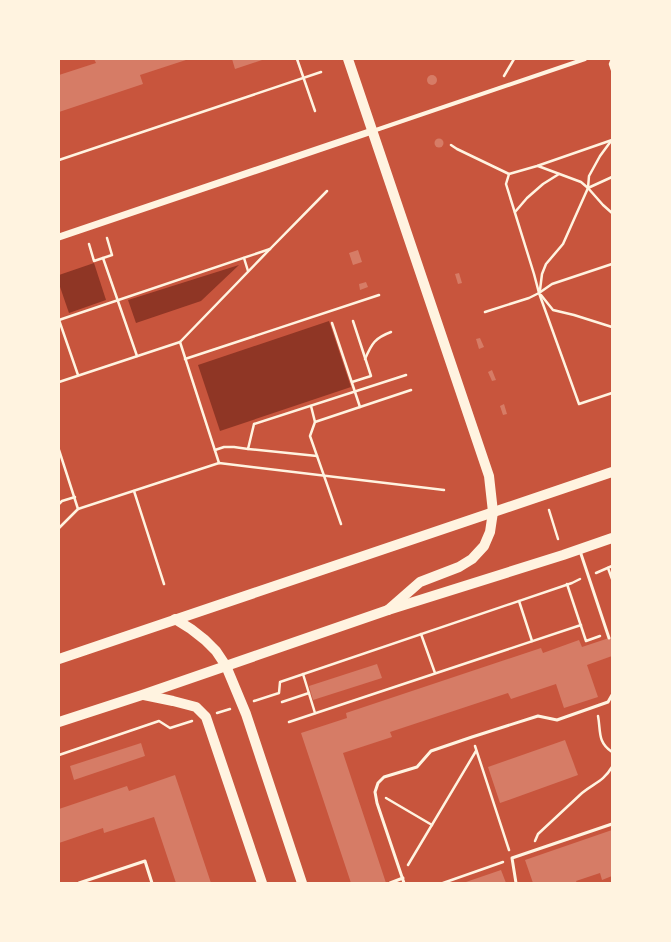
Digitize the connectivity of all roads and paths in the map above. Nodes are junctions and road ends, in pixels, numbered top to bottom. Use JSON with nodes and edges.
{"nodes":[{"id":1,"x":297,"y":59,"type":"edge"},
{"id":2,"x":348,"y":59,"type":"edge"},
{"id":3,"x":585,"y":59,"type":"edge"},
{"id":4,"x":612,"y":59,"type":"edge"},
{"id":5,"x":612,"y":70,"type":"edge"},
{"id":6,"x":322,"y":72,"type":"dead end"},
{"id":7,"x":303,"y":78,"type":"junction"},
{"id":8,"x":315,"y":111,"type":"dead end"},
{"id":9,"x":372,"y":131,"type":"junction"},
{"id":10,"x":612,"y":141,"type":"edge"},
{"id":11,"x":451,"y":145,"type":"dead end"},
{"id":12,"x":59,"y":160,"type":"edge"},
{"id":13,"x":537,"y":166,"type":"junction"},
{"id":14,"x":509,"y":174,"type":"junction"},
{"id":15,"x":560,"y":174,"type":"junction"},
{"id":16,"x":612,"y":177,"type":"edge"},
{"id":17,"x":588,"y":188,"type":"junction"},
{"id":18,"x":327,"y":191,"type":"dead end"},
{"id":19,"x":515,"y":212,"type":"junction"},
{"id":20,"x":612,"y":213,"type":"edge"},
{"id":21,"x":59,"y":237,"type":"edge"},
{"id":22,"x":107,"y":238,"type":"dead end"},
{"id":23,"x":89,"y":244,"type":"dead end"},
{"id":24,"x":270,"y":249,"type":"junction"},
{"id":25,"x":104,"y":258,"type":"junction"},
{"id":26,"x":244,"y":258,"type":"junction"},
{"id":27,"x":612,"y":264,"type":"edge"},
{"id":28,"x":248,"y":271,"type":"junction"},
{"id":29,"x":539,"y":293,"type":"junction"},
{"id":30,"x":379,"y":295,"type":"dead end"},
{"id":31,"x":118,"y":300,"type":"junction"},
{"id":32,"x":485,"y":312,"type":"dead end"},
{"id":33,"x":59,"y":320,"type":"edge"},
{"id":34,"x":352,"y":320,"type":"dead end"},
{"id":35,"x":332,"y":323,"type":"dead end"},
{"id":36,"x":612,"y":327,"type":"edge"},
{"id":37,"x":391,"y":332,"type":"dead end"},
{"id":38,"x":180,"y":342,"type":"junction"},
{"id":39,"x":137,"y":356,"type":"junction"},
{"id":40,"x":185,"y":359,"type":"junction"},
{"id":41,"x":365,"y":359,"type":"junction"},
{"id":42,"x":406,"y":374,"type":"dead end"},
{"id":43,"x":78,"y":376,"type":"junction"},
{"id":44,"x":59,"y":382,"type":"edge"},
{"id":45,"x":352,"y":382,"type":"junction"},
{"id":46,"x":411,"y":390,"type":"dead end"},
{"id":47,"x":355,"y":391,"type":"junction"},
{"id":48,"x":612,"y":393,"type":"edge"},
{"id":49,"x":311,"y":406,"type":"junction"},
{"id":50,"x":360,"y":407,"type":"junction"},
{"id":51,"x":315,"y":422,"type":"junction"},
{"id":52,"x":248,"y":449,"type":"junction"},
{"id":53,"x":59,"y":450,"type":"edge"},
{"id":54,"x":215,"y":450,"type":"junction"},
{"id":55,"x":317,"y":456,"type":"junction"},
{"id":56,"x":219,"y":463,"type":"junction"},
{"id":57,"x":612,"y":472,"type":"edge"},
{"id":58,"x":324,"y":475,"type":"junction"},
{"id":59,"x":134,"y":490,"type":"junction"},
{"id":60,"x":444,"y":490,"type":"dead end"},
{"id":61,"x":74,"y":497,"type":"junction"},
{"id":62,"x":59,"y":504,"type":"edge"},
{"id":63,"x":78,"y":509,"type":"junction"},
{"id":64,"x":549,"y":510,"type":"dead end"},
{"id":65,"x":493,"y":512,"type":"junction"},
{"id":66,"x":341,"y":524,"type":"dead end"},
{"id":67,"x":59,"y":528,"type":"edge"},
{"id":68,"x":612,"y":538,"type":"edge"},
{"id":69,"x":558,"y":539,"type":"dead end"},
{"id":70,"x":580,"y":549,"type":"junction"},
{"id":71,"x":612,"y":566,"type":"edge"},
{"id":72,"x":608,"y":568,"type":"junction"},
{"id":73,"x":589,"y":575,"type":"junction"},
{"id":74,"x":612,"y":579,"type":"edge"},
{"id":75,"x":164,"y":584,"type":"dead end"},
{"id":76,"x":567,"y":584,"type":"junction"},
{"id":77,"x":519,"y":601,"type":"junction"},
{"id":78,"x":388,"y":610,"type":"junction"},
{"id":79,"x":175,"y":619,"type":"junction"},
{"id":80,"x":581,"y":625,"type":"junction"},
{"id":81,"x":421,"y":634,"type":"junction"},
{"id":82,"x":608,"y":634,"type":"junction"},
{"id":83,"x":609,"y":638,"type":"dead end"},
{"id":84,"x":532,"y":641,"type":"junction"},
{"id":85,"x":59,"y":658,"type":"edge"},
{"id":86,"x":226,"y":666,"type":"junction"},
{"id":87,"x":435,"y":673,"type":"junction"},
{"id":88,"x":303,"y":674,"type":"junction"},
{"id":89,"x":309,"y":693,"type":"junction"},
{"id":90,"x":142,"y":695,"type":"junction"},
{"id":91,"x":612,"y":695,"type":"edge"},
{"id":92,"x":282,"y":702,"type":"dead end"},
{"id":93,"x":242,"y":705,"type":"junction"},
{"id":94,"x":595,"y":707,"type":"junction"},
{"id":95,"x":315,"y":713,"type":"junction"},
{"id":96,"x":206,"y":717,"type":"junction"},
{"id":97,"x":59,"y":722,"type":"edge"},
{"id":98,"x":289,"y":722,"type":"dead end"},
{"id":99,"x":612,"y":752,"type":"edge"},
{"id":100,"x":59,"y":755,"type":"edge"},
{"id":101,"x":612,"y":768,"type":"edge"},
{"id":102,"x":386,"y":798,"type":"dead end"},
{"id":103,"x":612,"y":824,"type":"edge"},
{"id":104,"x":432,"y":825,"type":"junction"},
{"id":105,"x":510,"y":850,"type":"dead end"},
{"id":106,"x":529,"y":852,"type":"junction"},
{"id":107,"x":503,"y":862,"type":"dead end"},
{"id":108,"x":408,"y":865,"type":"dead end"},
{"id":109,"x":403,"y":878,"type":"junction"},
{"id":110,"x":78,"y":883,"type":"edge"},
{"id":111,"x":152,"y":883,"type":"edge"},
{"id":112,"x":262,"y":883,"type":"edge"},
{"id":113,"x":302,"y":883,"type":"edge"},
{"id":114,"x":390,"y":883,"type":"edge"},
{"id":115,"x":404,"y":883,"type":"edge"},
{"id":116,"x":443,"y":883,"type":"edge"},
{"id":117,"x":516,"y":883,"type":"edge"}],
"edges":[{"from":1,"to":7,"type":"path"},
{"from":2,"to":9,"type":"main road"},
{"from":3,"to":9,"type":"street"},
{"from":4,"to":5,"type":"path"},
{"from":6,"to":7,"type":"path"},
{"from":7,"to":8,"type":"path"},
{"from":7,"to":12,"type":"path"},
{"from":9,"to":21,"type":"street"},
{"from":9,"to":65,"type":"main road"},
{"from":10,"to":13,"type":"path"},
{"from":10,"to":17,"type":"path"},
{"from":11,"to":14,"type":"path"},
{"from":13,"to":14,"type":"path"},
{"from":13,"to":15,"type":"path"},
{"from":14,"to":19,"type":"path"},
{"from":15,"to":17,"type":"path"},
{"from":15,"to":19,"type":"path"},
{"from":16,"to":17,"type":"path"},
{"from":17,"to":20,"type":"path"},
{"from":17,"to":29,"type":"path"},
{"from":18,"to":24,"type":"path"},
{"from":19,"to":29,"type":"path"},
{"from":22,"to":25,"type":"path"},
{"from":23,"to":25,"type":"path"},
{"from":24,"to":26,"type":"path"},
{"from":24,"to":28,"type":"path"},
{"from":25,"to":31,"type":"path"},
{"from":26,"to":28,"type":"path"},
{"from":26,"to":31,"type":"path"},
{"from":27,"to":29,"type":"path"},
{"from":28,"to":38,"type":"path"},
{"from":29,"to":32,"type":"path"},
{"from":29,"to":36,"type":"path"},
{"from":29,"to":48,"type":"path"},
{"from":30,"to":40,"type":"path"},
{"from":31,"to":33,"type":"path"},
{"from":31,"to":39,"type":"path"},
{"from":33,"to":43,"type":"path"},
{"from":34,"to":41,"type":"path"},
{"from":35,"to":45,"type":"path"},
{"from":37,"to":41,"type":"path"},
{"from":38,"to":39,"type":"path"},
{"from":38,"to":40,"type":"path"},
{"from":39,"to":43,"type":"path"},
{"from":40,"to":54,"type":"path"},
{"from":41,"to":45,"type":"path"},
{"from":42,"to":47,"type":"path"},
{"from":43,"to":44,"type":"path"},
{"from":45,"to":47,"type":"path"},
{"from":46,"to":50,"type":"path"},
{"from":47,"to":49,"type":"path"},
{"from":47,"to":50,"type":"path"},
{"from":49,"to":51,"type":"path"},
{"from":49,"to":52,"type":"path"},
{"from":50,"to":51,"type":"path"},
{"from":51,"to":55,"type":"path"},
{"from":52,"to":54,"type":"path"},
{"from":52,"to":55,"type":"path"},
{"from":53,"to":61,"type":"path"},
{"from":54,"to":56,"type":"path"},
{"from":55,"to":58,"type":"path"},
{"from":56,"to":58,"type":"path"},
{"from":56,"to":59,"type":"path"},
{"from":57,"to":65,"type":"main road"},
{"from":58,"to":60,"type":"path"},
{"from":58,"to":66,"type":"path"},
{"from":59,"to":63,"type":"path"},
{"from":59,"to":75,"type":"path"},
{"from":61,"to":62,"type":"path"},
{"from":61,"to":63,"type":"path"},
{"from":63,"to":67,"type":"path"},
{"from":64,"to":69,"type":"path"},
{"from":65,"to":78,"type":"main road"},
{"from":65,"to":79,"type":"main road"},
{"from":68,"to":70,"type":"main road"},
{"from":70,"to":73,"type":"lane"},
{"from":70,"to":78,"type":"main road"},
{"from":71,"to":72,"type":"path"},
{"from":72,"to":73,"type":"path"},
{"from":72,"to":74,"type":"path"},
{"from":73,"to":76,"type":"path"},
{"from":73,"to":82,"type":"lane"},
{"from":76,"to":77,"type":"path"},
{"from":76,"to":80,"type":"path"},
{"from":77,"to":81,"type":"path"},
{"from":77,"to":84,"type":"path"},
{"from":78,"to":86,"type":"main road"},
{"from":79,"to":85,"type":"main road"},
{"from":79,"to":86,"type":"main road"},
{"from":80,"to":82,"type":"path"},
{"from":80,"to":84,"type":"path"},
{"from":81,"to":87,"type":"path"},
{"from":81,"to":88,"type":"path"},
{"from":82,"to":83,"type":"lane"},
{"from":84,"to":87,"type":"path"},
{"from":86,"to":90,"type":"main road"},
{"from":86,"to":93,"type":"main road"},
{"from":87,"to":95,"type":"path"},
{"from":88,"to":89,"type":"path"},
{"from":88,"to":93,"type":"path"},
{"from":89,"to":92,"type":"path"},
{"from":89,"to":95,"type":"path"},
{"from":90,"to":96,"type":"main road"},
{"from":90,"to":97,"type":"main road"},
{"from":91,"to":94,"type":"lane"},
{"from":93,"to":96,"type":"path"},
{"from":93,"to":113,"type":"main road"},
{"from":94,"to":99,"type":"path"},
{"from":94,"to":109,"type":"lane"},
{"from":95,"to":98,"type":"path"},
{"from":96,"to":100,"type":"path"},
{"from":96,"to":112,"type":"main road"},
{"from":101,"to":106,"type":"path"},
{"from":102,"to":104,"type":"path"},
{"from":103,"to":106,"type":"lane"},
{"from":104,"to":105,"type":"path"},
{"from":104,"to":108,"type":"path"},
{"from":106,"to":117,"type":"lane"},
{"from":107,"to":116,"type":"path"},
{"from":109,"to":114,"type":"lane"},
{"from":109,"to":115,"type":"lane"},
{"from":110,"to":111,"type":"lane"}]}
